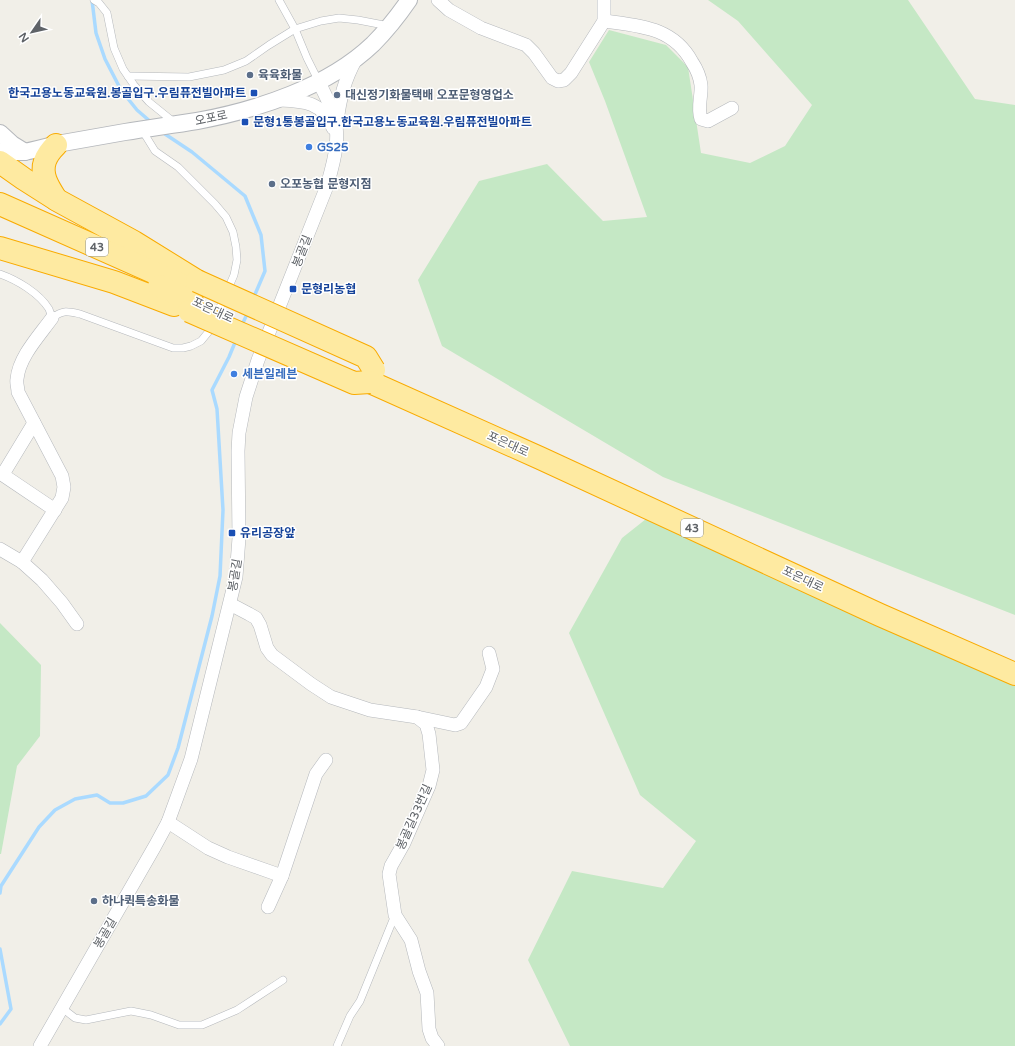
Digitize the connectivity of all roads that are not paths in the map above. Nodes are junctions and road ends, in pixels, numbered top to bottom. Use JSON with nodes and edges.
{"nodes":[{"id":1,"x":279,"y":0,"type":"edge"},
{"id":2,"x":409,"y":0,"type":"edge"},
{"id":3,"x":438,"y":0,"type":"edge"},
{"id":4,"x":604,"y":0,"type":"edge"},
{"id":5,"x":97,"y":1,"type":"edge"},
{"id":6,"x":604,"y":21,"type":"junction"},
{"id":7,"x":390,"y":26,"type":"junction"},
{"id":8,"x":295,"y":29,"type":"junction"},
{"id":9,"x":356,"y":58,"type":"junction"},
{"id":10,"x":128,"y":76,"type":"junction"},
{"id":11,"x":319,"y":82,"type":"junction"},
{"id":12,"x":276,"y":100,"type":"junction"},
{"id":13,"x":732,"y":108,"type":"dead end"},
{"id":14,"x":171,"y":125,"type":"junction"},
{"id":15,"x":145,"y":129,"type":"junction"},
{"id":16,"x":336,"y":131,"type":"junction"},
{"id":17,"x":0,"y":133,"type":"edge"},
{"id":18,"x":56,"y":145,"type":"junction"},
{"id":19,"x":0,"y":152,"type":"edge"},
{"id":20,"x":25,"y":152,"type":"junction"},
{"id":21,"x":0,"y":162,"type":"edge"},
{"id":22,"x":57,"y":200,"type":"junction"},
{"id":23,"x":0,"y":204,"type":"edge"},
{"id":24,"x":0,"y":217,"type":"edge"},
{"id":25,"x":0,"y":248,"type":"edge"},
{"id":26,"x":0,"y":274,"type":"edge"},
{"id":27,"x":193,"y":296,"type":"junction"},
{"id":28,"x":52,"y":318,"type":"junction"},
{"id":29,"x":372,"y":376,"type":"junction"},
{"id":30,"x":34,"y":423,"type":"junction"},
{"id":31,"x":1,"y":474,"type":"edge"},
{"id":32,"x":55,"y":510,"type":"junction"},
{"id":33,"x":0,"y":549,"type":"edge"},
{"id":34,"x":22,"y":562,"type":"junction"},
{"id":35,"x":230,"y":604,"type":"junction"},
{"id":36,"x":77,"y":624,"type":"dead end"},
{"id":37,"x":489,"y":653,"type":"dead end"},
{"id":38,"x":1015,"y":660,"type":"edge"},
{"id":39,"x":1015,"y":674,"type":"edge"},
{"id":40,"x":418,"y":717,"type":"junction"},
{"id":41,"x":326,"y":760,"type":"dead end"},
{"id":42,"x":168,"y":822,"type":"junction"},
{"id":43,"x":282,"y":876,"type":"junction"},
{"id":44,"x":268,"y":907,"type":"dead end"},
{"id":45,"x":396,"y":915,"type":"junction"},
{"id":46,"x":283,"y":980,"type":"dead end"},
{"id":47,"x":62,"y":1008,"type":"junction"},
{"id":48,"x":40,"y":1046,"type":"edge"},
{"id":49,"x":337,"y":1046,"type":"edge"},
{"id":50,"x":438,"y":1046,"type":"edge"}],
"edges":[{"from":1,"to":8,"type":"lane"},
{"from":2,"to":7,"type":"street","name":"오포로"},
{"from":3,"to":6,"type":"street"},
{"from":4,"to":6,"type":"street"},
{"from":5,"to":10,"type":"lane"},
{"from":6,"to":13,"type":"street"},
{"from":7,"to":8,"type":"lane"},
{"from":7,"to":9,"type":"street","name":"오포로"},
{"from":8,"to":10,"type":"lane"},
{"from":8,"to":11,"type":"lane"},
{"from":9,"to":11,"type":"street","name":"오포로"},
{"from":9,"to":16,"type":"street"},
{"from":10,"to":14,"type":"lane"},
{"from":11,"to":12,"type":"street","name":"오포로"},
{"from":11,"to":16,"type":"street","name":"봉골길"},
{"from":12,"to":14,"type":"street","name":"오포로"},
{"from":12,"to":16,"type":"street"},
{"from":14,"to":15,"type":"street","name":"오포로"},
{"from":15,"to":18,"type":"street","name":"오포로"},
{"from":15,"to":28,"type":"lane"},
{"from":16,"to":35,"type":"street","name":"봉골길"},
{"from":17,"to":20,"type":"street"},
{"from":18,"to":20,"type":"street","name":"오포로"},
{"from":18,"to":22,"type":"highway"},
{"from":19,"to":20,"type":"street","name":"오포로"},
{"from":21,"to":22,"type":"highway"},
{"from":22,"to":27,"type":"highway"},
{"from":23,"to":27,"type":"highway","name":"포은대로","number":"43"},
{"from":24,"to":27,"type":"highway","name":"포은대로","number":"43"},
{"from":25,"to":27,"type":"highway"},
{"from":26,"to":28,"type":"lane"},
{"from":27,"to":29,"type":"highway","bridge":true},
{"from":27,"to":29,"type":"highway","bridge":true},
{"from":28,"to":30,"type":"street"},
{"from":29,"to":38,"type":"highway","name":"포은대로","number":"43"},
{"from":29,"to":39,"type":"highway","name":"포은대로","number":"43"},
{"from":30,"to":31,"type":"street"},
{"from":30,"to":32,"type":"street"},
{"from":31,"to":32,"type":"street"},
{"from":32,"to":34,"type":"street"},
{"from":33,"to":34,"type":"street"},
{"from":34,"to":36,"type":"street"},
{"from":35,"to":40,"type":"street"},
{"from":35,"to":42,"type":"street","name":"봉골길"},
{"from":37,"to":40,"type":"street"},
{"from":40,"to":45,"type":"street","name":"봉골길33번길"},
{"from":41,"to":43,"type":"street"},
{"from":42,"to":43,"type":"street"},
{"from":42,"to":47,"type":"street","name":"봉골길"},
{"from":43,"to":44,"type":"street"},
{"from":45,"to":49,"type":"lane"},
{"from":45,"to":50,"type":"street","name":"봉골길33번길"},
{"from":46,"to":47,"type":"lane"},
{"from":47,"to":48,"type":"street","name":"봉골길"}]}
